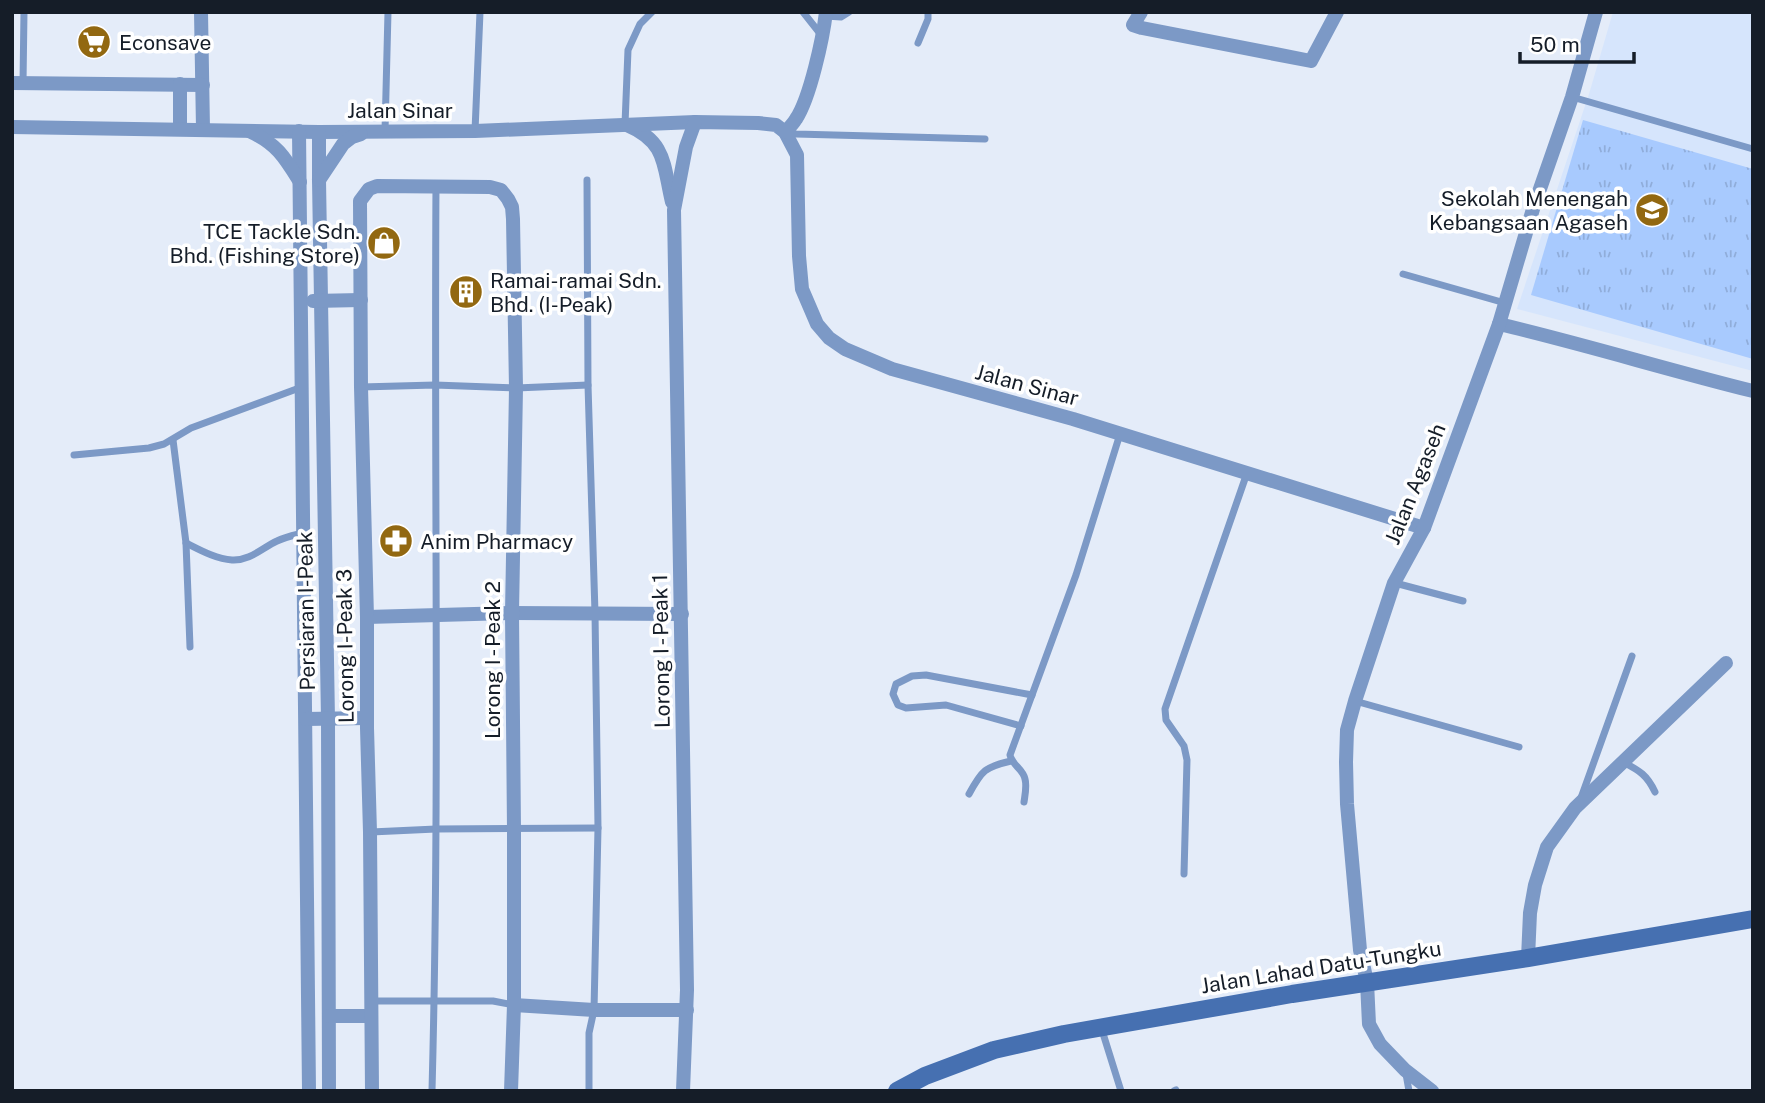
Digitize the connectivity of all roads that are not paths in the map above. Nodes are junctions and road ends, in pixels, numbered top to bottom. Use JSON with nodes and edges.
{"nodes":[{"id":1,"x":24,"y":12,"type":"edge"},
{"id":2,"x":201,"y":12,"type":"edge"},
{"id":3,"x":388,"y":12,"type":"edge"},
{"id":4,"x":480,"y":12,"type":"edge"},
{"id":5,"x":652,"y":12,"type":"edge"},
{"id":6,"x":803,"y":12,"type":"edge"},
{"id":7,"x":849,"y":12,"type":"edge"},
{"id":8,"x":928,"y":12,"type":"edge"},
{"id":9,"x":1140,"y":12,"type":"edge"},
{"id":10,"x":1338,"y":12,"type":"edge"},
{"id":11,"x":1596,"y":12,"type":"edge"},
{"id":12,"x":826,"y":14,"type":"edge"},
{"id":13,"x":822,"y":37,"type":"junction"},
{"id":14,"x":918,"y":43,"type":"dead end"},
{"id":15,"x":17,"y":83,"type":"edge"},
{"id":16,"x":180,"y":84,"type":"junction"},
{"id":17,"x":203,"y":85,"type":"junction"},
{"id":18,"x":1572,"y":97,"type":"junction"},
{"id":19,"x":695,"y":122,"type":"junction"},
{"id":20,"x":625,"y":124,"type":"junction"},
{"id":21,"x":12,"y":127,"type":"edge"},
{"id":22,"x":180,"y":129,"type":"junction"},
{"id":23,"x":203,"y":129,"type":"junction"},
{"id":24,"x":249,"y":131,"type":"junction"},
{"id":25,"x":299,"y":131,"type":"junction"},
{"id":26,"x":369,"y":131,"type":"junction"},
{"id":27,"x":385,"y":131,"type":"junction"},
{"id":28,"x":475,"y":131,"type":"junction"},
{"id":29,"x":319,"y":132,"type":"junction"},
{"id":30,"x":785,"y":132,"type":"junction"},
{"id":31,"x":985,"y":139,"type":"dead end"},
{"id":32,"x":1753,"y":149,"type":"edge"},
{"id":33,"x":319,"y":180,"type":"junction"},
{"id":34,"x":587,"y":180,"type":"dead end"},
{"id":35,"x":300,"y":183,"type":"junction"},
{"id":36,"x":436,"y":186,"type":"junction"},
{"id":37,"x":674,"y":210,"type":"junction"},
{"id":38,"x":1403,"y":274,"type":"dead end"},
{"id":39,"x":361,"y":300,"type":"junction"},
{"id":40,"x":321,"y":301,"type":"junction"},
{"id":41,"x":302,"y":302,"type":"junction"},
{"id":42,"x":1504,"y":303,"type":"junction"},
{"id":43,"x":1499,"y":324,"type":"junction"},
{"id":44,"x":435,"y":385,"type":"junction"},
{"id":45,"x":588,"y":385,"type":"junction"},
{"id":46,"x":302,"y":386,"type":"junction"},
{"id":47,"x":361,"y":387,"type":"junction"},
{"id":48,"x":516,"y":388,"type":"junction"},
{"id":49,"x":1753,"y":391,"type":"edge"},
{"id":50,"x":1120,"y":433,"type":"junction"},
{"id":51,"x":173,"y":440,"type":"junction"},
{"id":52,"x":75,"y":455,"type":"dead end"},
{"id":53,"x":1247,"y":473,"type":"junction"},
{"id":54,"x":1424,"y":528,"type":"junction"},
{"id":55,"x":304,"y":532,"type":"junction"},
{"id":56,"x":186,"y":543,"type":"junction"},
{"id":57,"x":1394,"y":583,"type":"junction"},
{"id":58,"x":1464,"y":601,"type":"dead end"},
{"id":59,"x":595,"y":613,"type":"junction"},
{"id":60,"x":435,"y":614,"type":"junction"},
{"id":61,"x":512,"y":614,"type":"junction"},
{"id":62,"x":682,"y":614,"type":"junction"},
{"id":63,"x":367,"y":617,"type":"junction"},
{"id":64,"x":190,"y":647,"type":"dead end"},
{"id":65,"x":1632,"y":656,"type":"dead end"},
{"id":66,"x":1726,"y":663,"type":"dead end"},
{"id":67,"x":1032,"y":695,"type":"junction"},
{"id":68,"x":1355,"y":701,"type":"junction"},
{"id":69,"x":367,"y":718,"type":"junction"},
{"id":70,"x":306,"y":719,"type":"junction"},
{"id":71,"x":328,"y":720,"type":"junction"},
{"id":72,"x":1021,"y":726,"type":"junction"},
{"id":73,"x":1519,"y":747,"type":"dead end"},
{"id":74,"x":1011,"y":761,"type":"junction"},
{"id":75,"x":1622,"y":762,"type":"junction"},
{"id":76,"x":1655,"y":792,"type":"dead end"},
{"id":77,"x":969,"y":793,"type":"dead end"},
{"id":78,"x":1024,"y":802,"type":"dead end"},
{"id":79,"x":1579,"y":805,"type":"junction"},
{"id":80,"x":598,"y":828,"type":"junction"},
{"id":81,"x":436,"y":830,"type":"junction"},
{"id":82,"x":514,"y":830,"type":"junction"},
{"id":83,"x":370,"y":832,"type":"junction"},
{"id":84,"x":1184,"y":874,"type":"dead end"},
{"id":85,"x":1753,"y":919,"type":"edge"},
{"id":86,"x":1528,"y":958,"type":"junction"},
{"id":87,"x":1367,"y":982,"type":"junction"},
{"id":88,"x":371,"y":1001,"type":"junction"},
{"id":89,"x":435,"y":1002,"type":"junction"},
{"id":90,"x":514,"y":1004,"type":"junction"},
{"id":91,"x":594,"y":1010,"type":"junction"},
{"id":92,"x":687,"y":1010,"type":"junction"},
{"id":93,"x":371,"y":1016,"type":"junction"},
{"id":94,"x":329,"y":1017,"type":"junction"},
{"id":95,"x":1101,"y":1027,"type":"junction"},
{"id":96,"x":1405,"y":1070,"type":"junction"},
{"id":97,"x":900,"y":1089,"type":"edge"},
{"id":98,"x":309,"y":1091,"type":"edge"},
{"id":99,"x":329,"y":1091,"type":"edge"},
{"id":100,"x":372,"y":1091,"type":"edge"},
{"id":101,"x":432,"y":1091,"type":"edge"},
{"id":102,"x":511,"y":1091,"type":"edge"},
{"id":103,"x":589,"y":1091,"type":"edge"},
{"id":104,"x":683,"y":1091,"type":"edge"},
{"id":105,"x":1121,"y":1091,"type":"edge"},
{"id":106,"x":1409,"y":1091,"type":"edge"},
{"id":107,"x":1432,"y":1091,"type":"edge"}],
"edges":[{"from":1,"to":15,"type":"lane"},
{"from":2,"to":17,"type":"street"},
{"from":3,"to":27,"type":"lane"},
{"from":4,"to":28,"type":"lane"},
{"from":5,"to":20,"type":"lane"},
{"from":6,"to":13,"type":"lane"},
{"from":7,"to":12,"type":"lane"},
{"from":8,"to":14,"type":"lane"},
{"from":9,"to":10,"type":"street"},
{"from":11,"to":18,"type":"street","name":"Jalan Agaseh"},
{"from":12,"to":13,"type":"street"},
{"from":13,"to":30,"type":"street"},
{"from":15,"to":16,"type":"street"},
{"from":16,"to":17,"type":"street"},
{"from":16,"to":22,"type":"street"},
{"from":17,"to":23,"type":"street"},
{"from":18,"to":32,"type":"lane"},
{"from":18,"to":42,"type":"street","name":"Jalan Agaseh"},
{"from":19,"to":20,"type":"street","name":"Jalan Sinar"},
{"from":19,"to":30,"type":"street","name":"Jalan Sinar"},
{"from":19,"to":37,"type":"street","name":"Lorong I - Peak 1"},
{"from":20,"to":28,"type":"street","name":"Jalan Sinar"},
{"from":20,"to":37,"type":"street","name":"Lorong I - Peak 1"},
{"from":21,"to":22,"type":"street","name":"Jalan Sinar"},
{"from":22,"to":23,"type":"street","name":"Jalan Sinar"},
{"from":23,"to":24,"type":"street","name":"Jalan Sinar"},
{"from":24,"to":25,"type":"street","name":"Jalan Sinar"},
{"from":24,"to":35,"type":"street"},
{"from":25,"to":29,"type":"street","name":"Jalan Sinar"},
{"from":25,"to":35,"type":"street"},
{"from":26,"to":27,"type":"street","name":"Jalan Sinar"},
{"from":26,"to":29,"type":"street","name":"Jalan Sinar"},
{"from":26,"to":33,"type":"street"},
{"from":27,"to":28,"type":"street","name":"Jalan Sinar"},
{"from":29,"to":33,"type":"street","name":"Persiaran I-Peak"},
{"from":30,"to":31,"type":"lane"},
{"from":30,"to":50,"type":"street","name":"Jalan Sinar"},
{"from":33,"to":40,"type":"street","name":"Persiaran I-Peak"},
{"from":34,"to":45,"type":"lane"},
{"from":35,"to":41,"type":"street"},
{"from":36,"to":39,"type":"street","name":"Lorong I-Peak 3"},
{"from":36,"to":44,"type":"lane"},
{"from":36,"to":48,"type":"street","name":"Lorong I - Peak 2"},
{"from":37,"to":62,"type":"street","name":"Lorong I - Peak 1"},
{"from":38,"to":42,"type":"lane"},
{"from":39,"to":40,"type":"street"},
{"from":39,"to":47,"type":"street","name":"Lorong I-Peak 3"},
{"from":40,"to":41,"type":"street"},
{"from":40,"to":71,"type":"street","name":"Persiaran I-Peak"},
{"from":41,"to":46,"type":"street"},
{"from":42,"to":43,"type":"street","name":"Jalan Agaseh"},
{"from":43,"to":49,"type":"street"},
{"from":43,"to":54,"type":"street","name":"Jalan Agaseh"},
{"from":44,"to":47,"type":"lane"},
{"from":44,"to":48,"type":"lane"},
{"from":44,"to":60,"type":"lane"},
{"from":45,"to":48,"type":"lane"},
{"from":45,"to":59,"type":"lane"},
{"from":46,"to":51,"type":"lane"},
{"from":46,"to":55,"type":"street"},
{"from":47,"to":63,"type":"street","name":"Lorong I-Peak 3"},
{"from":48,"to":61,"type":"street","name":"Lorong I - Peak 2"},
{"from":50,"to":53,"type":"street","name":"Jalan Sinar"},
{"from":50,"to":67,"type":"lane"},
{"from":51,"to":52,"type":"lane"},
{"from":51,"to":56,"type":"lane"},
{"from":53,"to":54,"type":"street","name":"Jalan Sinar"},
{"from":53,"to":84,"type":"lane"},
{"from":54,"to":57,"type":"street","name":"Jalan Agaseh"},
{"from":55,"to":56,"type":"lane"},
{"from":55,"to":70,"type":"street"},
{"from":56,"to":64,"type":"lane"},
{"from":57,"to":58,"type":"lane"},
{"from":57,"to":68,"type":"street","name":"Jalan Agaseh"},
{"from":59,"to":61,"type":"street"},
{"from":59,"to":62,"type":"street"},
{"from":59,"to":80,"type":"lane"},
{"from":60,"to":61,"type":"street"},
{"from":60,"to":63,"type":"street"},
{"from":60,"to":81,"type":"lane"},
{"from":61,"to":82,"type":"street","name":"Lorong I - Peak 2"},
{"from":62,"to":92,"type":"street","name":"Lorong I - Peak 1"},
{"from":63,"to":69,"type":"street","name":"Lorong I-Peak 3"},
{"from":65,"to":79,"type":"lane"},
{"from":66,"to":75,"type":"street"},
{"from":67,"to":72,"type":"lane"},
{"from":67,"to":72,"type":"lane"},
{"from":68,"to":73,"type":"lane"},
{"from":68,"to":87,"type":"street","name":"Jalan Agaseh"},
{"from":69,"to":71,"type":"street"},
{"from":69,"to":83,"type":"street","name":"Lorong I-Peak 3"},
{"from":70,"to":71,"type":"street"},
{"from":70,"to":98,"type":"street"},
{"from":71,"to":94,"type":"street","name":"Persiaran I-Peak"},
{"from":72,"to":74,"type":"lane"},
{"from":74,"to":77,"type":"lane"},
{"from":74,"to":78,"type":"lane"},
{"from":75,"to":76,"type":"lane"},
{"from":75,"to":79,"type":"street"},
{"from":79,"to":86,"type":"street"},
{"from":80,"to":82,"type":"lane"},
{"from":80,"to":91,"type":"lane"},
{"from":81,"to":82,"type":"lane"},
{"from":81,"to":83,"type":"lane"},
{"from":81,"to":89,"type":"lane"},
{"from":82,"to":90,"type":"street","name":"Lorong I - Peak 2"},
{"from":83,"to":88,"type":"street","name":"Lorong I-Peak 3"},
{"from":85,"to":86,"type":"main road","name":"Jalan Lahad Datu-Tungku"},
{"from":86,"to":87,"type":"main road","name":"Jalan Lahad Datu-Tungku"},
{"from":87,"to":95,"type":"main road","name":"Jalan Lahad Datu-Tungku"},
{"from":87,"to":96,"type":"street","name":"Jalan Agaseh"},
{"from":88,"to":89,"type":"lane"},
{"from":88,"to":93,"type":"street","name":"Lorong I-Peak 3"},
{"from":89,"to":90,"type":"lane"},
{"from":89,"to":101,"type":"lane"},
{"from":90,"to":91,"type":"street"},
{"from":90,"to":102,"type":"street","name":"Lorong I - Peak 2"},
{"from":91,"to":92,"type":"street"},
{"from":91,"to":103,"type":"lane"},
{"from":92,"to":104,"type":"street","name":"Lorong I - Peak 1"},
{"from":93,"to":94,"type":"street"},
{"from":93,"to":100,"type":"street","name":"Lorong I-Peak 3"},
{"from":94,"to":99,"type":"street","name":"Persiaran I-Peak"},
{"from":95,"to":97,"type":"main road","name":"Jalan Lahad Datu-Tungku"},
{"from":95,"to":105,"type":"lane"},
{"from":96,"to":106,"type":"lane"},
{"from":96,"to":107,"type":"street","name":"Jalan Agaseh"}]}
